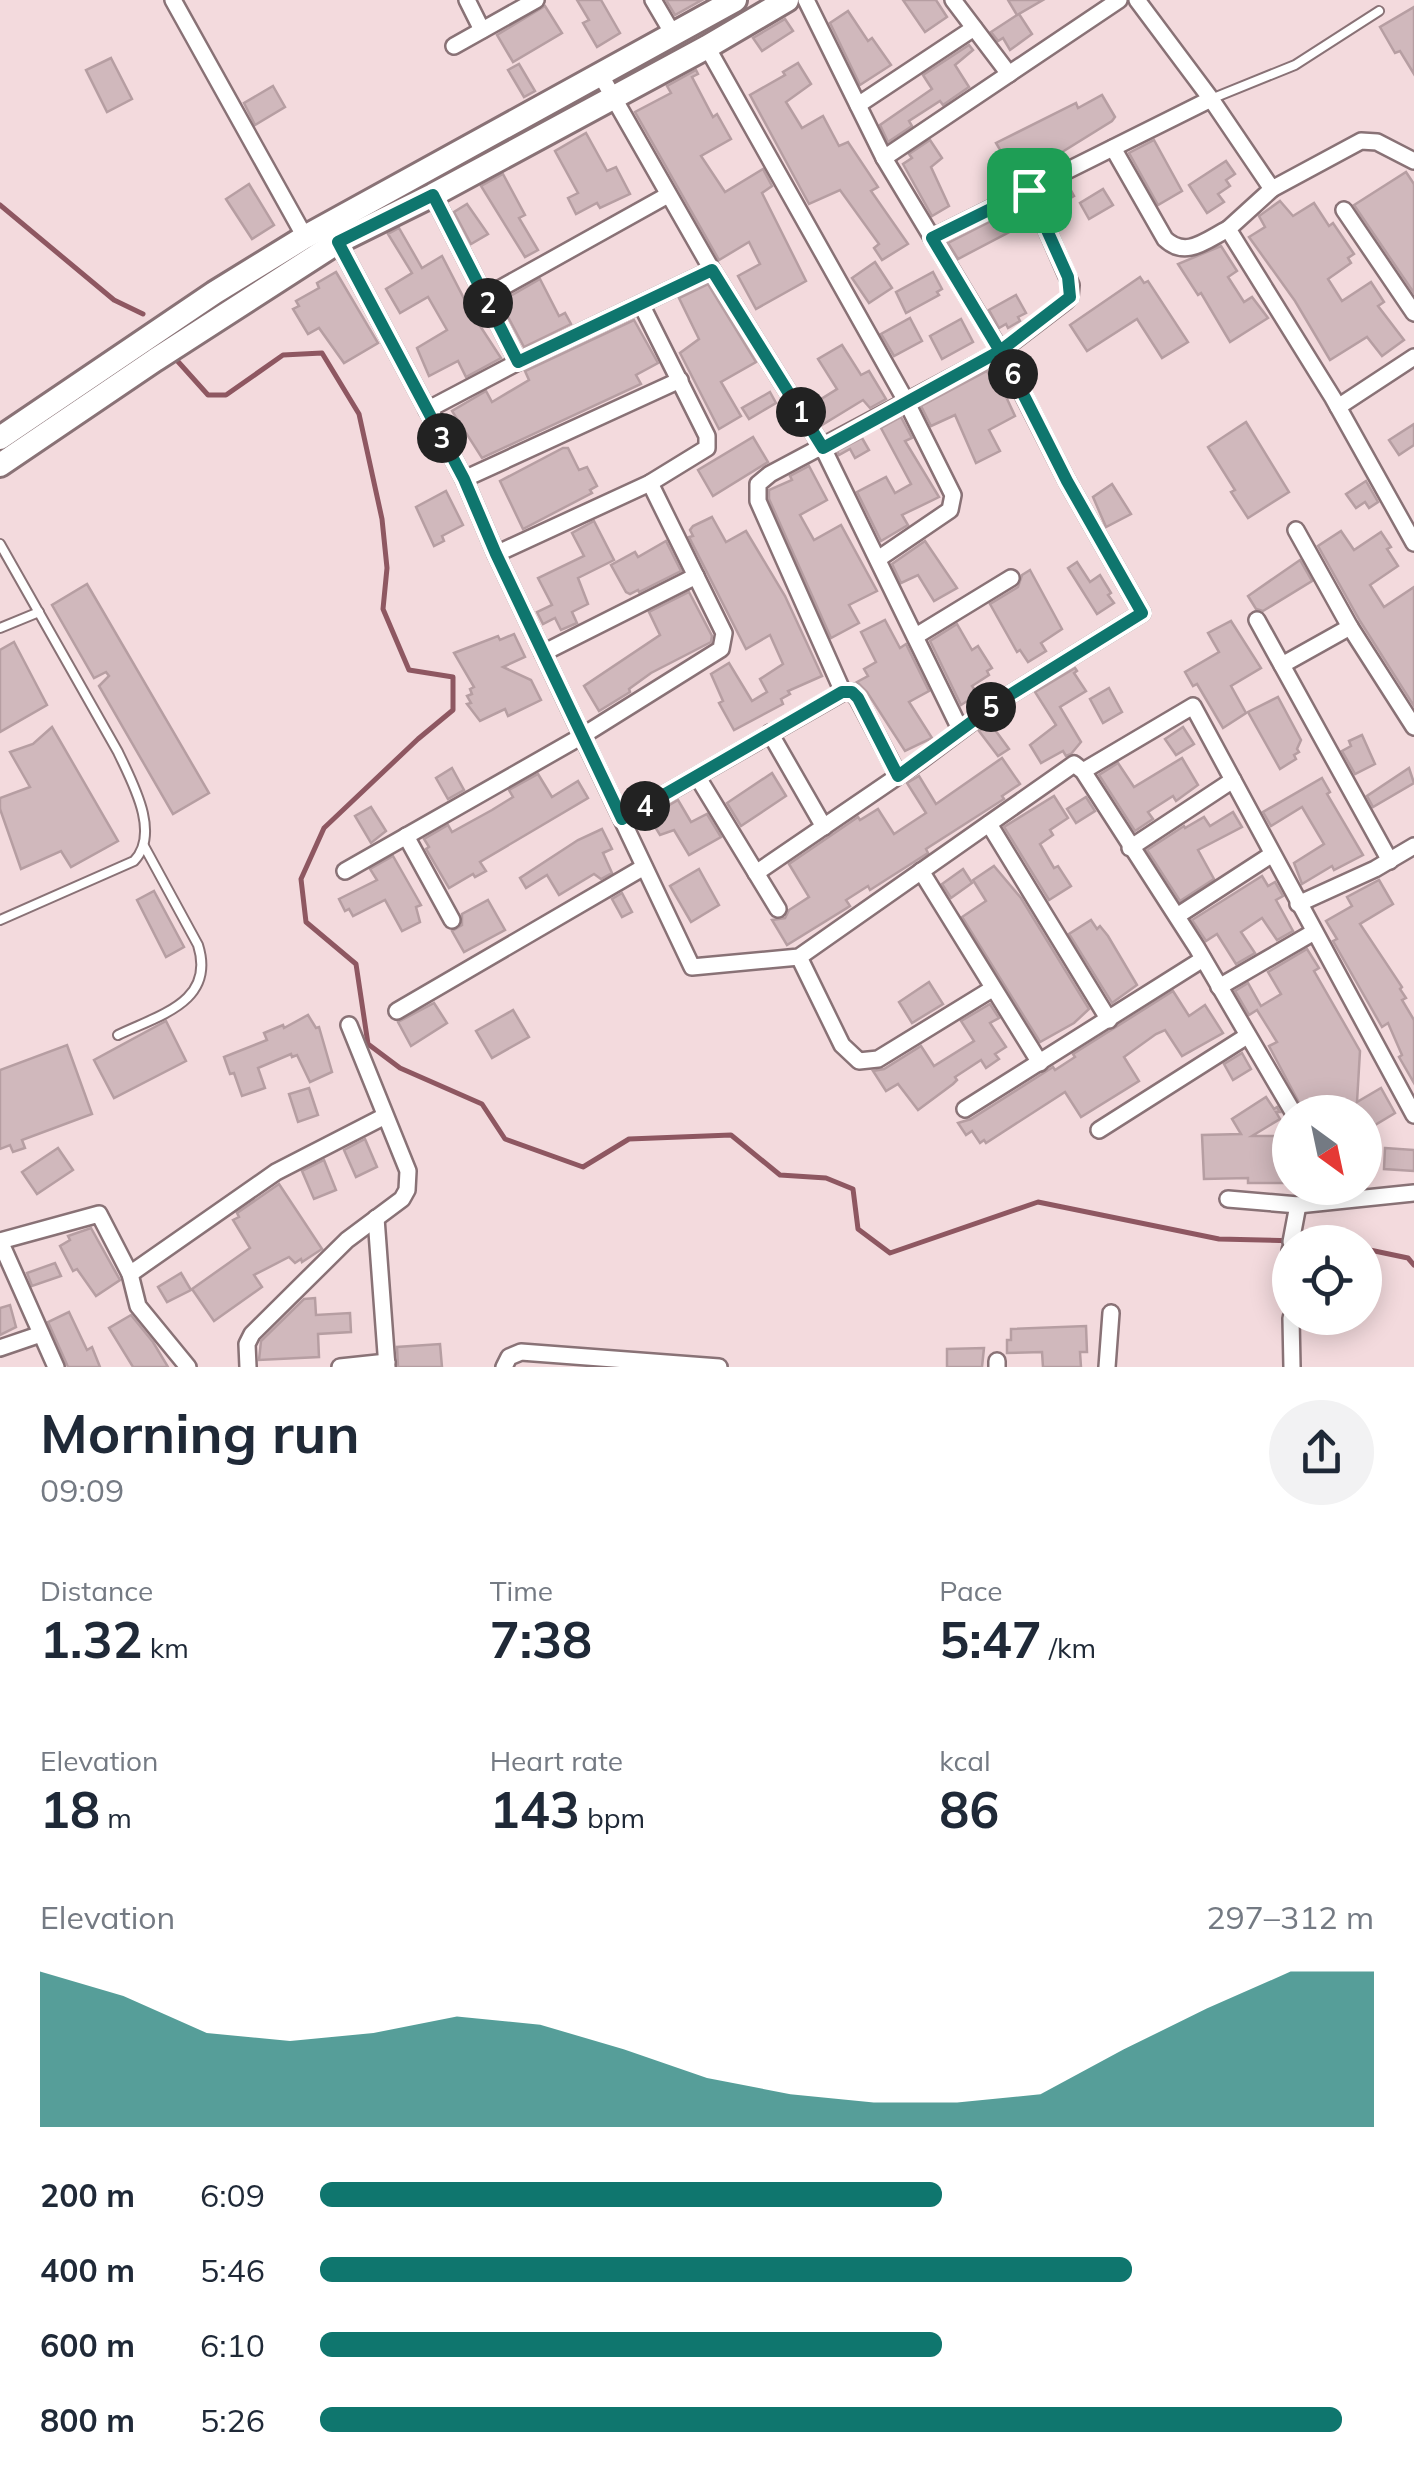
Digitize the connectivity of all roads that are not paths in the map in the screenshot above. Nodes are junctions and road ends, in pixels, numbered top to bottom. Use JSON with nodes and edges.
{"nodes":[{"id":1,"x":173,"y":0,"type":"edge"},
{"id":2,"x":467,"y":0,"type":"edge"},
{"id":3,"x":536,"y":0,"type":"edge"},
{"id":4,"x":654,"y":0,"type":"edge"},
{"id":5,"x":734,"y":0,"type":"edge"},
{"id":6,"x":787,"y":0,"type":"edge"},
{"id":7,"x":806,"y":0,"type":"edge"},
{"id":8,"x":953,"y":0,"type":"edge"},
{"id":9,"x":1119,"y":0,"type":"edge"},
{"id":10,"x":1137,"y":0,"type":"edge"},
{"id":11,"x":1380,"y":12,"type":"dead end"},
{"id":12,"x":974,"y":28,"type":"junction"},
{"id":13,"x":482,"y":30,"type":"junction"},
{"id":14,"x":673,"y":34,"type":"junction"},
{"id":15,"x":454,"y":46,"type":"dead end"},
{"id":16,"x":707,"y":47,"type":"junction"},
{"id":17,"x":600,"y":74,"type":"junction"},
{"id":18,"x":1010,"y":74,"type":"junction"},
{"id":19,"x":612,"y":98,"type":"junction"},
{"id":20,"x":1211,"y":98,"type":"junction"},
{"id":21,"x":858,"y":105,"type":"junction"},
{"id":22,"x":1113,"y":148,"type":"junction"},
{"id":23,"x":884,"y":158,"type":"junction"},
{"id":24,"x":1414,"y":161,"type":"edge"},
{"id":25,"x":1272,"y":189,"type":"junction"},
{"id":26,"x":1029,"y":190,"type":"junction"},
{"id":27,"x":433,"y":195,"type":"junction"},
{"id":28,"x":668,"y":195,"type":"junction"},
{"id":29,"x":1344,"y":210,"type":"dead end"},
{"id":30,"x":1228,"y":229,"type":"junction"},
{"id":31,"x":304,"y":237,"type":"junction"},
{"id":32,"x":932,"y":238,"type":"junction"},
{"id":33,"x":338,"y":242,"type":"junction"},
{"id":34,"x":712,"y":270,"type":"junction"},
{"id":35,"x":485,"y":297,"type":"junction"},
{"id":36,"x":641,"y":304,"type":"junction"},
{"id":37,"x":1414,"y":313,"type":"edge"},
{"id":38,"x":169,"y":336,"type":"junction"},
{"id":39,"x":1000,"y":351,"type":"junction"},
{"id":40,"x":1414,"y":357,"type":"edge"},
{"id":41,"x":518,"y":362,"type":"junction"},
{"id":42,"x":680,"y":380,"type":"junction"},
{"id":43,"x":906,"y":401,"type":"junction"},
{"id":44,"x":1338,"y":407,"type":"junction"},
{"id":45,"x":427,"y":410,"type":"junction"},
{"id":46,"x":0,"y":438,"type":"edge"},
{"id":47,"x":823,"y":448,"type":"junction"},
{"id":48,"x":0,"y":465,"type":"edge"},
{"id":49,"x":464,"y":479,"type":"junction"},
{"id":50,"x":650,"y":484,"type":"junction"},
{"id":51,"x":1296,"y":530,"type":"dead end"},
{"id":52,"x":0,"y":544,"type":"edge"},
{"id":53,"x":1414,"y":544,"type":"edge"},
{"id":54,"x":496,"y":554,"type":"junction"},
{"id":55,"x":878,"y":559,"type":"junction"},
{"id":56,"x":696,"y":576,"type":"junction"},
{"id":57,"x":1011,"y":578,"type":"dead end"},
{"id":58,"x":38,"y":612,"type":"junction"},
{"id":59,"x":1257,"y":620,"type":"dead end"},
{"id":60,"x":1350,"y":627,"type":"junction"},
{"id":61,"x":0,"y":628,"type":"edge"},
{"id":62,"x":916,"y":636,"type":"junction"},
{"id":63,"x":542,"y":653,"type":"junction"},
{"id":64,"x":1282,"y":665,"type":"junction"},
{"id":65,"x":842,"y":692,"type":"junction"},
{"id":66,"x":1414,"y":728,"type":"edge"},
{"id":67,"x":960,"y":729,"type":"junction"},
{"id":68,"x":770,"y":734,"type":"junction"},
{"id":69,"x":582,"y":736,"type":"junction"},
{"id":70,"x":1083,"y":772,"type":"junction"},
{"id":71,"x":697,"y":776,"type":"junction"},
{"id":72,"x":898,"y":776,"type":"junction"},
{"id":73,"x":1233,"y":780,"type":"junction"},
{"id":74,"x":622,"y":819,"type":"junction"},
{"id":75,"x":989,"y":824,"type":"junction"},
{"id":76,"x":824,"y":827,"type":"junction"},
{"id":77,"x":406,"y":836,"type":"junction"},
{"id":78,"x":144,"y":846,"type":"junction"},
{"id":79,"x":1414,"y":846,"type":"edge"},
{"id":80,"x":1130,"y":848,"type":"junction"},
{"id":81,"x":1272,"y":856,"type":"junction"},
{"id":82,"x":1390,"y":860,"type":"junction"},
{"id":83,"x":644,"y":866,"type":"junction"},
{"id":84,"x":346,"y":871,"type":"dead end"},
{"id":85,"x":921,"y":871,"type":"junction"},
{"id":86,"x":756,"y":874,"type":"junction"},
{"id":87,"x":1298,"y":904,"type":"junction"},
{"id":88,"x":778,"y":909,"type":"dead end"},
{"id":89,"x":1177,"y":916,"type":"junction"},
{"id":90,"x":0,"y":920,"type":"edge"},
{"id":91,"x":452,"y":920,"type":"dead end"},
{"id":92,"x":1314,"y":932,"type":"junction"},
{"id":93,"x":799,"y":956,"type":"junction"},
{"id":94,"x":1203,"y":959,"type":"junction"},
{"id":95,"x":1220,"y":986,"type":"junction"},
{"id":96,"x":992,"y":989,"type":"junction"},
{"id":97,"x":396,"y":1011,"type":"dead end"},
{"id":98,"x":1109,"y":1020,"type":"junction"},
{"id":99,"x":349,"y":1025,"type":"dead end"},
{"id":100,"x":118,"y":1035,"type":"dead end"},
{"id":101,"x":1247,"y":1036,"type":"junction"},
{"id":102,"x":1040,"y":1062,"type":"junction"},
{"id":103,"x":1282,"y":1095,"type":"edge"},
{"id":104,"x":965,"y":1109,"type":"dead end"},
{"id":105,"x":1414,"y":1115,"type":"edge"},
{"id":106,"x":385,"y":1116,"type":"junction"},
{"id":107,"x":1099,"y":1130,"type":"dead end"},
{"id":108,"x":1382,"y":1194,"type":"edge"},
{"id":109,"x":1414,"y":1194,"type":"edge"},
{"id":110,"x":1228,"y":1199,"type":"dead end"},
{"id":111,"x":1272,"y":1202,"type":"edge"},
{"id":112,"x":376,"y":1218,"type":"junction"},
{"id":113,"x":0,"y":1241,"type":"edge"},
{"id":114,"x":130,"y":1274,"type":"junction"},
{"id":115,"x":1111,"y":1313,"type":"dead end"},
{"id":116,"x":41,"y":1334,"type":"junction"},
{"id":117,"x":1291,"y":1335,"type":"edge"},
{"id":118,"x":0,"y":1348,"type":"edge"},
{"id":119,"x":618,"y":1363,"type":"edge"},
{"id":120,"x":387,"y":1364,"type":"edge"},
{"id":121,"x":56,"y":1367,"type":"edge"},
{"id":122,"x":188,"y":1367,"type":"edge"},
{"id":123,"x":248,"y":1367,"type":"edge"},
{"id":124,"x":340,"y":1367,"type":"edge"},
{"id":125,"x":504,"y":1367,"type":"edge"},
{"id":126,"x":719,"y":1367,"type":"edge"},
{"id":127,"x":1108,"y":1367,"type":"edge"},
{"id":128,"x":1292,"y":1367,"type":"edge"}],
"edges":[{"from":1,"to":31,"type":"street"},
{"from":2,"to":13,"type":"street"},
{"from":3,"to":13,"type":"street"},
{"from":4,"to":14,"type":"street"},
{"from":5,"to":14,"type":"main road"},
{"from":6,"to":16,"type":"main road"},
{"from":7,"to":21,"type":"street"},
{"from":8,"to":12,"type":"street"},
{"from":9,"to":18,"type":"street"},
{"from":10,"to":20,"type":"street"},
{"from":11,"to":20,"type":"lane"},
{"from":12,"to":18,"type":"street"},
{"from":12,"to":21,"type":"street"},
{"from":13,"to":15,"type":"street"},
{"from":14,"to":17,"type":"main road"},
{"from":16,"to":19,"type":"main road"},
{"from":16,"to":43,"type":"street"},
{"from":17,"to":19,"type":"street"},
{"from":17,"to":31,"type":"main road"},
{"from":18,"to":23,"type":"street"},
{"from":19,"to":27,"type":"main road"},
{"from":19,"to":28,"type":"street"},
{"from":20,"to":22,"type":"street"},
{"from":20,"to":25,"type":"street"},
{"from":21,"to":23,"type":"street"},
{"from":22,"to":26,"type":"street"},
{"from":22,"to":30,"type":"street"},
{"from":23,"to":32,"type":"street"},
{"from":24,"to":25,"type":"street"},
{"from":25,"to":30,"type":"street"},
{"from":26,"to":32,"type":"street"},
{"from":26,"to":39,"type":"street"},
{"from":27,"to":33,"type":"main road"},
{"from":27,"to":35,"type":"street"},
{"from":28,"to":34,"type":"street"},
{"from":28,"to":35,"type":"street"},
{"from":29,"to":37,"type":"street"},
{"from":30,"to":44,"type":"street"},
{"from":31,"to":38,"type":"main road"},
{"from":32,"to":39,"type":"street"},
{"from":33,"to":38,"type":"main road"},
{"from":33,"to":45,"type":"street"},
{"from":34,"to":36,"type":"street"},
{"from":34,"to":47,"type":"street"},
{"from":35,"to":41,"type":"street"},
{"from":36,"to":41,"type":"street"},
{"from":36,"to":42,"type":"street"},
{"from":38,"to":46,"type":"main road"},
{"from":38,"to":48,"type":"main road"},
{"from":39,"to":43,"type":"street"},
{"from":39,"to":67,"type":"street"},
{"from":40,"to":44,"type":"street"},
{"from":41,"to":45,"type":"street"},
{"from":42,"to":49,"type":"street"},
{"from":42,"to":50,"type":"street"},
{"from":43,"to":47,"type":"street"},
{"from":43,"to":55,"type":"street"},
{"from":44,"to":53,"type":"street"},
{"from":45,"to":49,"type":"street"},
{"from":47,"to":55,"type":"street"},
{"from":47,"to":65,"type":"street"},
{"from":49,"to":54,"type":"street"},
{"from":50,"to":54,"type":"street"},
{"from":50,"to":56,"type":"street"},
{"from":51,"to":60,"type":"street"},
{"from":52,"to":58,"type":"lane"},
{"from":54,"to":63,"type":"street"},
{"from":55,"to":62,"type":"street"},
{"from":56,"to":63,"type":"street"},
{"from":56,"to":69,"type":"street"},
{"from":57,"to":62,"type":"street"},
{"from":58,"to":61,"type":"lane"},
{"from":58,"to":78,"type":"lane"},
{"from":59,"to":64,"type":"street"},
{"from":60,"to":64,"type":"street"},
{"from":60,"to":66,"type":"street"},
{"from":62,"to":67,"type":"street"},
{"from":63,"to":69,"type":"street"},
{"from":64,"to":82,"type":"street"},
{"from":65,"to":68,"type":"street"},
{"from":65,"to":72,"type":"street"},
{"from":67,"to":72,"type":"street"},
{"from":68,"to":71,"type":"street"},
{"from":68,"to":76,"type":"street"},
{"from":69,"to":74,"type":"street"},
{"from":69,"to":77,"type":"street"},
{"from":70,"to":73,"type":"street"},
{"from":70,"to":75,"type":"street"},
{"from":70,"to":80,"type":"street"},
{"from":71,"to":74,"type":"street"},
{"from":71,"to":86,"type":"street"},
{"from":72,"to":76,"type":"street"},
{"from":73,"to":80,"type":"street"},
{"from":73,"to":81,"type":"street"},
{"from":74,"to":83,"type":"street"},
{"from":75,"to":85,"type":"street"},
{"from":75,"to":98,"type":"street"},
{"from":76,"to":86,"type":"street"},
{"from":77,"to":84,"type":"street"},
{"from":77,"to":91,"type":"street"},
{"from":78,"to":90,"type":"lane"},
{"from":78,"to":100,"type":"lane"},
{"from":79,"to":82,"type":"street"},
{"from":80,"to":89,"type":"street"},
{"from":81,"to":87,"type":"street"},
{"from":81,"to":89,"type":"street"},
{"from":82,"to":87,"type":"street"},
{"from":83,"to":93,"type":"street"},
{"from":83,"to":97,"type":"street"},
{"from":85,"to":93,"type":"street"},
{"from":85,"to":96,"type":"street"},
{"from":86,"to":88,"type":"street"},
{"from":87,"to":92,"type":"street"},
{"from":89,"to":94,"type":"street"},
{"from":92,"to":95,"type":"street"},
{"from":92,"to":105,"type":"street"},
{"from":93,"to":96,"type":"street"},
{"from":94,"to":95,"type":"street"},
{"from":94,"to":98,"type":"street"},
{"from":95,"to":101,"type":"street"},
{"from":96,"to":102,"type":"street"},
{"from":98,"to":102,"type":"street"},
{"from":99,"to":106,"type":"street"},
{"from":101,"to":103,"type":"street"},
{"from":101,"to":107,"type":"street"},
{"from":102,"to":104,"type":"street"},
{"from":106,"to":112,"type":"street"},
{"from":106,"to":114,"type":"street"},
{"from":108,"to":109,"type":"street"},
{"from":110,"to":111,"type":"street"},
{"from":112,"to":120,"type":"street"},
{"from":112,"to":123,"type":"street"},
{"from":113,"to":114,"type":"street"},
{"from":113,"to":116,"type":"street"},
{"from":114,"to":122,"type":"street"},
{"from":115,"to":127,"type":"street"},
{"from":116,"to":118,"type":"street"},
{"from":116,"to":121,"type":"street"},
{"from":117,"to":128,"type":"street"},
{"from":119,"to":125,"type":"street"},
{"from":119,"to":126,"type":"street"},
{"from":120,"to":124,"type":"street"}]}
